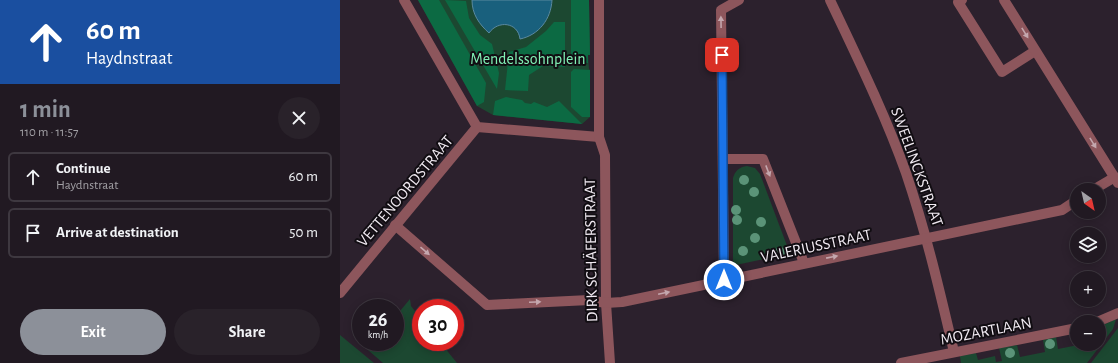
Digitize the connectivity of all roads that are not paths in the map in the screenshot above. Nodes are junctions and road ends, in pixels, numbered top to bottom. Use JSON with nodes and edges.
{"nodes":[{"id":1,"x":404,"y":0,"type":"edge"},
{"id":2,"x":599,"y":0,"type":"edge"},
{"id":3,"x":739,"y":0,"type":"edge"},
{"id":4,"x":830,"y":0,"type":"edge"},
{"id":5,"x":962,"y":0,"type":"edge"},
{"id":6,"x":1004,"y":0,"type":"edge"},
{"id":7,"x":1035,"y":51,"type":"junction"},
{"id":8,"x":478,"y":127,"type":"junction"},
{"id":9,"x":600,"y":137,"type":"junction"},
{"id":10,"x":724,"y":160,"type":"junction"},
{"id":11,"x":1116,"y":180,"type":"edge"},
{"id":12,"x":1106,"y":185,"type":"edge"},
{"id":13,"x":1070,"y":205,"type":"edge"},
{"id":14,"x":395,"y":226,"type":"junction"},
{"id":15,"x":927,"y":238,"type":"junction"},
{"id":16,"x":804,"y":263,"type":"junction"},
{"id":17,"x":724,"y":280,"type":"junction"},
{"id":18,"x":340,"y":293,"type":"edge"},
{"id":19,"x":606,"y":302,"type":"junction"},
{"id":20,"x":1118,"y":313,"type":"edge"},
{"id":21,"x":1106,"y":318,"type":"edge"},
{"id":22,"x":1070,"y":329,"type":"edge"},
{"id":23,"x":954,"y":352,"type":"junction"},
{"id":24,"x":610,"y":363,"type":"edge"},
{"id":25,"x":901,"y":363,"type":"edge"}],
"edges":[{"from":1,"to":8,"type":"street"},
{"from":2,"to":9,"type":"street"},
{"from":10,"to":3,"type":"street","one_way":true},
{"from":4,"to":15,"type":"street","name":"SWEELINCKSTRAAT"},
{"from":5,"to":7,"type":"street"},
{"from":6,"to":7,"type":"street","one_way":true},
{"from":7,"to":11,"type":"street","one_way":true},
{"from":8,"to":9,"type":"street"},
{"from":8,"to":14,"type":"street","name":"VETTENOORDSTRAAT"},
{"from":9,"to":19,"type":"street","name":"DIRK SCHÄFERSTRAAT"},
{"from":10,"to":16,"type":"street","one_way":true},
{"from":10,"to":17,"type":"street"},
{"from":11,"to":12,"type":"street"},
{"from":13,"to":15,"type":"street","name":"VALERIUSSTRAAT"},
{"from":14,"to":18,"type":"street","name":"VETTENOORDSTRAAT"},
{"from":14,"to":19,"type":"street","name":"VALERIUSSTRAAT","one_way":true},
{"from":16,"to":15,"type":"street","name":"VALERIUSSTRAAT","one_way":true},
{"from":15,"to":23,"type":"street","name":"SWEELINCKSTRAAT"},
{"from":16,"to":17,"type":"street","name":"VALERIUSSTRAAT"},
{"from":19,"to":17,"type":"street","name":"VALERIUSSTRAAT","one_way":true},
{"from":19,"to":24,"type":"street","name":"DIRK SCHÄFERSTRAAT"},
{"from":20,"to":21,"type":"street"},
{"from":22,"to":23,"type":"street","name":"MOZARTLAAN"},
{"from":23,"to":25,"type":"street","name":"MOZARTLAAN"}]}
